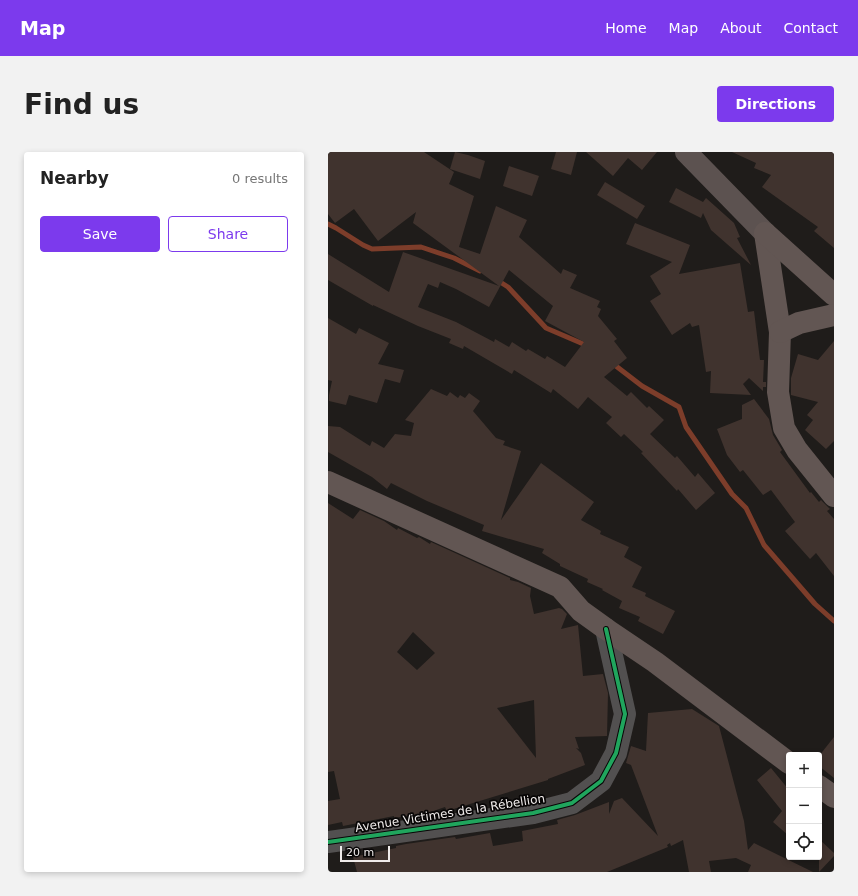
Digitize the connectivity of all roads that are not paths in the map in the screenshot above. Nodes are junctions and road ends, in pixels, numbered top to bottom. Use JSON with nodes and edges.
{"nodes":[{"id":1,"x":686,"y":152,"type":"edge"},
{"id":2,"x":765,"y":233,"type":"junction"},
{"id":3,"x":834,"y":295,"type":"edge"},
{"id":4,"x":834,"y":315,"type":"edge"},
{"id":5,"x":780,"y":332,"type":"junction"},
{"id":6,"x":328,"y":482,"type":"edge"},
{"id":7,"x":834,"y":496,"type":"edge"},
{"id":8,"x":606,"y":629,"type":"junction"},
{"id":9,"x":786,"y":761,"type":"edge"},
{"id":10,"x":822,"y":788,"type":"edge"},
{"id":11,"x":834,"y":797,"type":"edge"},
{"id":12,"x":328,"y":842,"type":"edge"}],
"edges":[{"from":1,"to":2,"type":"main road"},
{"from":2,"to":3,"type":"highway"},
{"from":2,"to":5,"type":"highway"},
{"from":4,"to":5,"type":"highway"},
{"from":5,"to":7,"type":"highway"},
{"from":6,"to":8,"type":"highway"},
{"from":8,"to":9,"type":"highway"},
{"from":8,"to":12,"type":"street","name":"Avenue Victimes de la Rébellion"},
{"from":10,"to":11,"type":"highway"}]}
